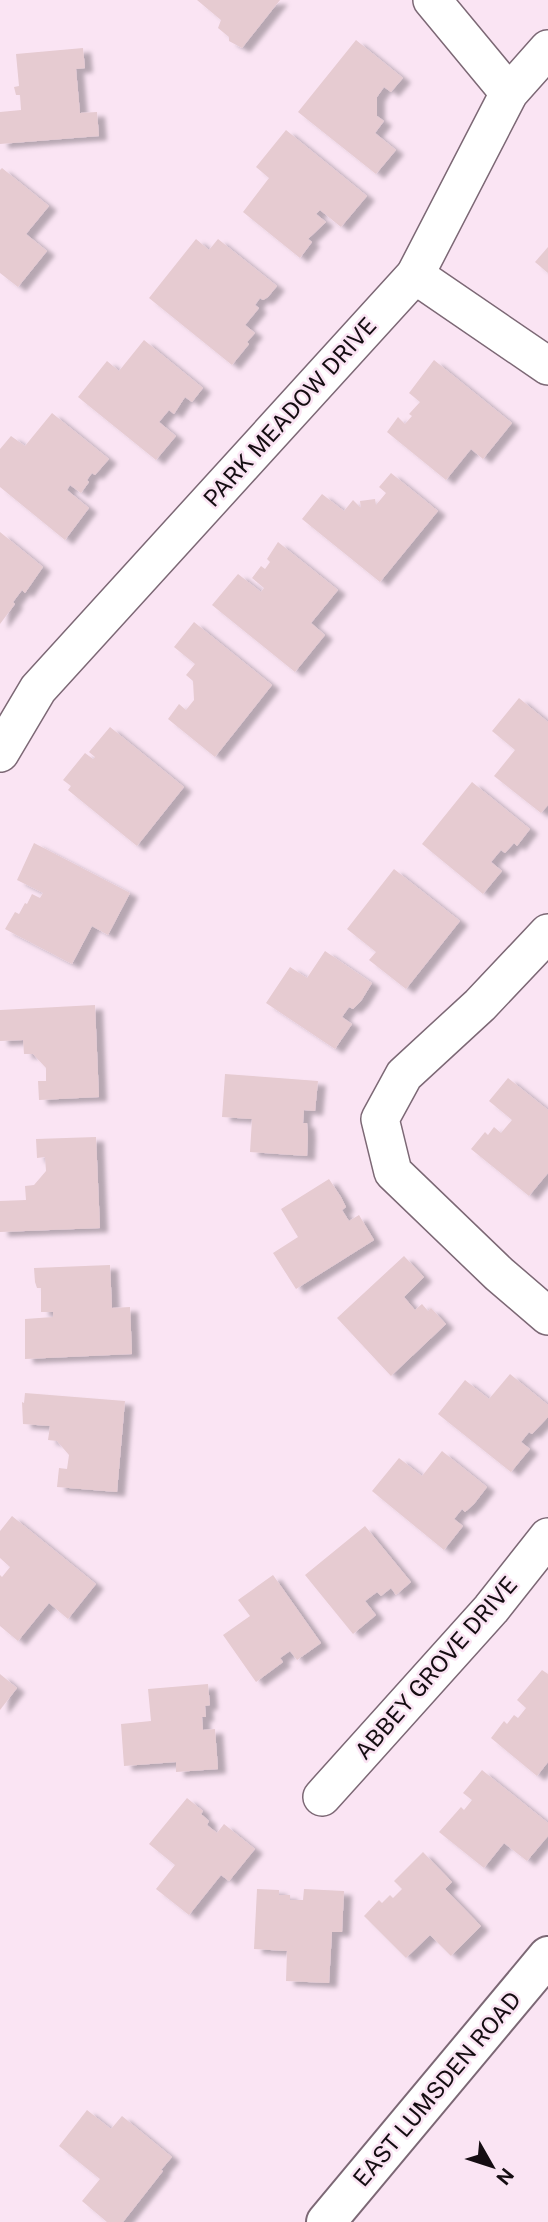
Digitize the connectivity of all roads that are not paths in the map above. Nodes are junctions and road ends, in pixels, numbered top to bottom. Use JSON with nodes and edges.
{"nodes":[{"id":1,"x":432,"y":0,"type":"edge"},
{"id":2,"x":548,"y":49,"type":"edge"},
{"id":3,"x":509,"y":93,"type":"junction"},
{"id":4,"x":415,"y":275,"type":"junction"},
{"id":5,"x":548,"y":366,"type":"edge"},
{"id":6,"x":0,"y":753,"type":"edge"},
{"id":7,"x":548,"y":933,"type":"edge"},
{"id":8,"x":548,"y":1316,"type":"edge"},
{"id":9,"x":548,"y":1537,"type":"edge"},
{"id":10,"x":322,"y":1797,"type":"dead end"},
{"id":11,"x":548,"y":1956,"type":"edge"},
{"id":12,"x":326,"y":2222,"type":"edge"}],
"edges":[{"from":1,"to":3,"type":"street"},
{"from":2,"to":3,"type":"street","name":"PARK MEADOW DRIVE"},
{"from":3,"to":4,"type":"street","name":"PARK MEADOW DRIVE"},
{"from":4,"to":5,"type":"street"},
{"from":4,"to":6,"type":"street","name":"PARK MEADOW DRIVE"},
{"from":7,"to":8,"type":"street"},
{"from":9,"to":10,"type":"street","name":"ABBEY GROVE DRIVE"},
{"from":11,"to":12,"type":"street","name":"EAST LUMSDEN ROAD"}]}
